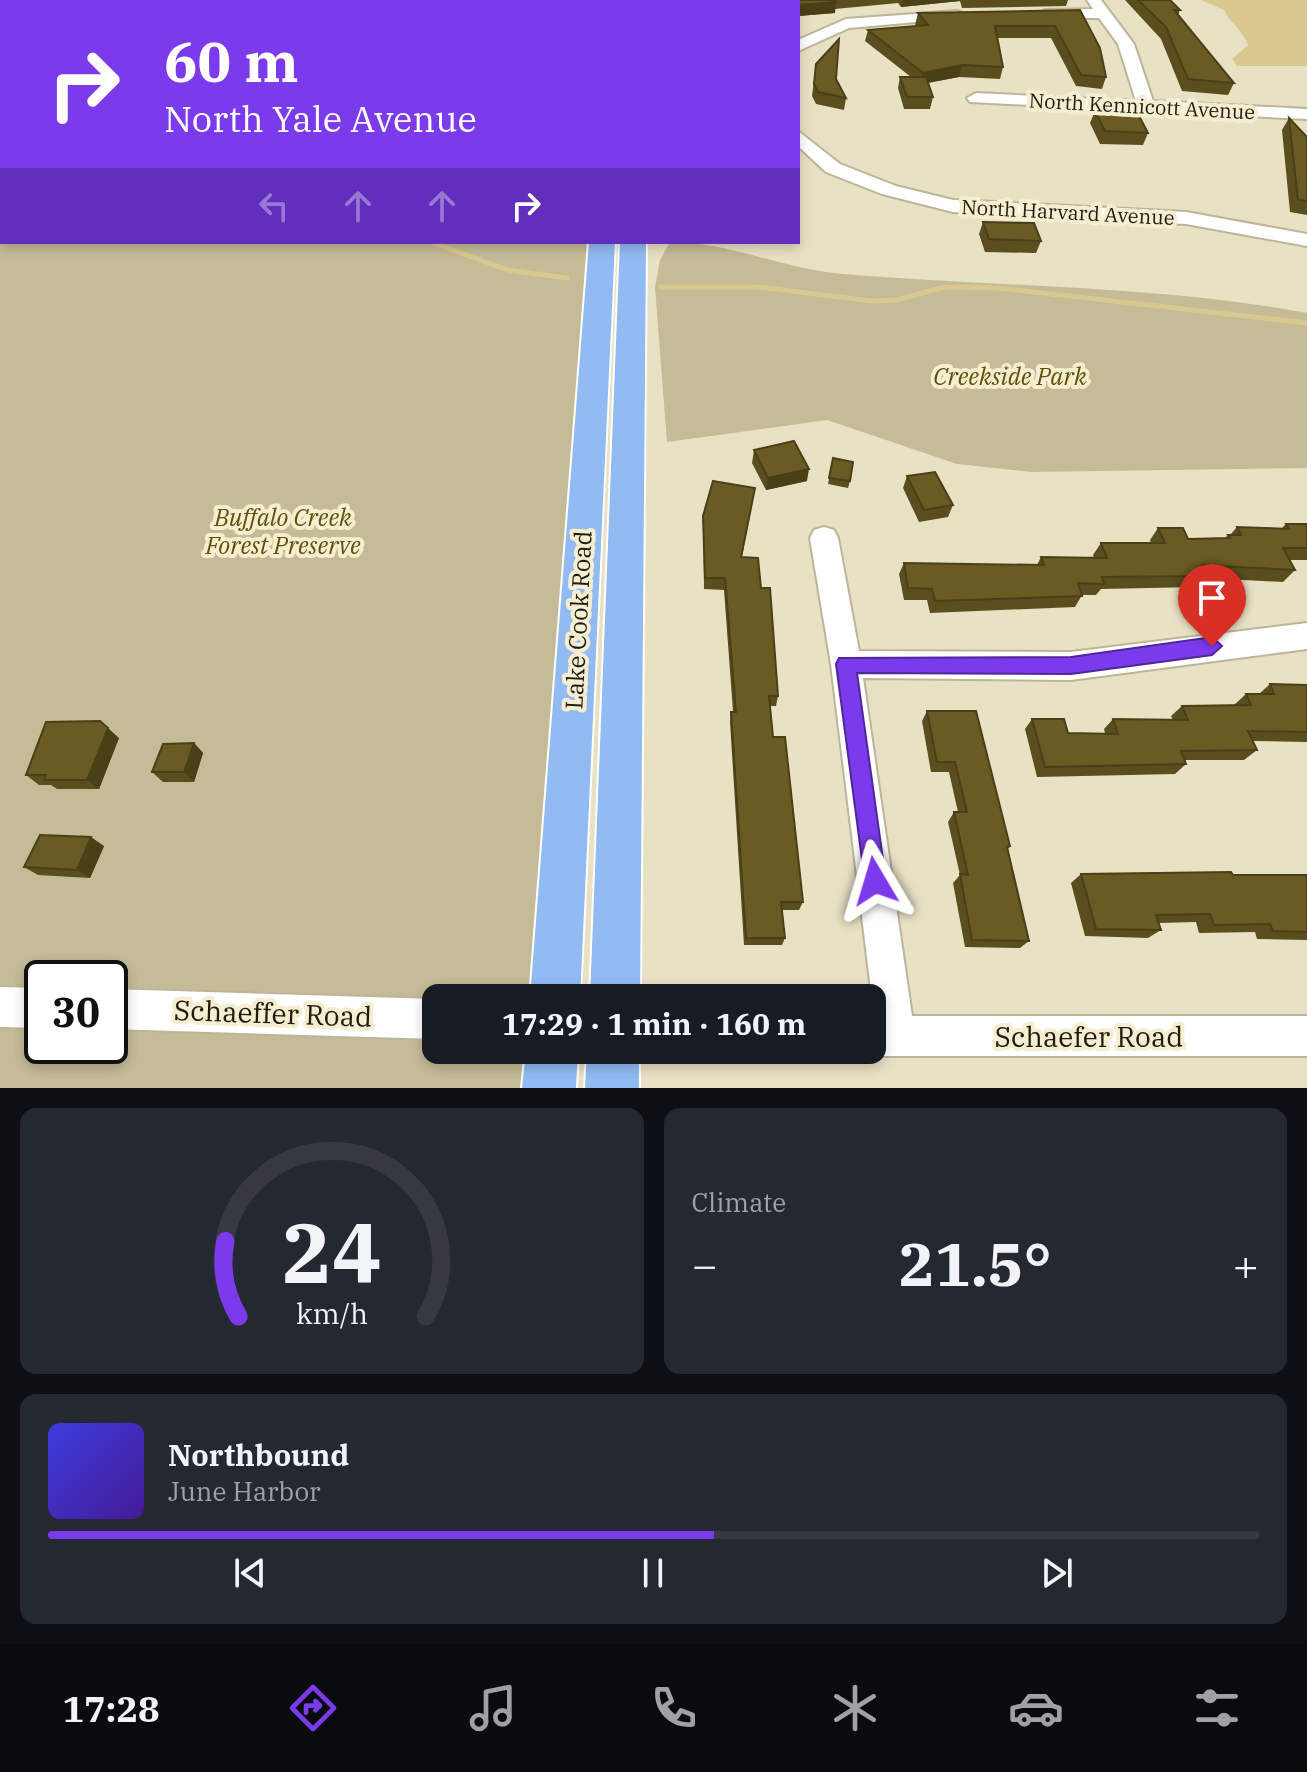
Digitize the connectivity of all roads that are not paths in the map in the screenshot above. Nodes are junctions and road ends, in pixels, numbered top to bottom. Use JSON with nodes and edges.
{"nodes":[{"id":1,"x":1098,"y":7,"type":"edge"},
{"id":2,"x":1033,"y":14,"type":"edge"},
{"id":3,"x":970,"y":15,"type":"edge"},
{"id":4,"x":800,"y":45,"type":"edge"},
{"id":5,"x":976,"y":98,"type":"dead end"},
{"id":6,"x":1146,"y":106,"type":"junction"},
{"id":7,"x":1307,"y":114,"type":"edge"},
{"id":8,"x":800,"y":138,"type":"edge"},
{"id":9,"x":1307,"y":240,"type":"edge"},
{"id":10,"x":602,"y":244,"type":"edge"},
{"id":11,"x":633,"y":244,"type":"edge"},
{"id":12,"x":824,"y":538,"type":"dead end"},
{"id":13,"x":1307,"y":636,"type":"edge"},
{"id":14,"x":846,"y":664,"type":"junction"},
{"id":15,"x":556,"y":984,"type":"edge"},
{"id":16,"x":615,"y":984,"type":"edge"},
{"id":17,"x":879,"y":984,"type":"edge"},
{"id":18,"x":0,"y":1007,"type":"edge"},
{"id":19,"x":24,"y":1008,"type":"edge"},
{"id":20,"x":128,"y":1009,"type":"edge"},
{"id":21,"x":422,"y":1018,"type":"edge"},
{"id":22,"x":886,"y":1036,"type":"edge"},
{"id":23,"x":1307,"y":1036,"type":"edge"},
{"id":24,"x":551,"y":1064,"type":"edge"},
{"id":25,"x":613,"y":1064,"type":"edge"},
{"id":26,"x":549,"y":1088,"type":"edge"},
{"id":27,"x":612,"y":1088,"type":"edge"}],
"edges":[{"from":1,"to":2,"type":"street"},
{"from":1,"to":6,"type":"street"},
{"from":3,"to":4,"type":"street"},
{"from":5,"to":6,"type":"street","name":"North Kennicott Avenue"},
{"from":6,"to":7,"type":"street","name":"North Kennicott Avenue"},
{"from":8,"to":9,"type":"street","name":"North Harvard Avenue"},
{"from":10,"to":15,"type":"main road","name":"Lake Cook Road"},
{"from":11,"to":16,"type":"main road","name":"Lake Cook Road"},
{"from":12,"to":14,"type":"street"},
{"from":13,"to":14,"type":"street"},
{"from":14,"to":17,"type":"street"},
{"from":18,"to":19,"type":"street"},
{"from":20,"to":21,"type":"street","name":"Schaeffer Road"},
{"from":22,"to":23,"type":"street","name":"Schaefer Road"},
{"from":24,"to":26,"type":"main road"},
{"from":25,"to":27,"type":"main road"}]}
